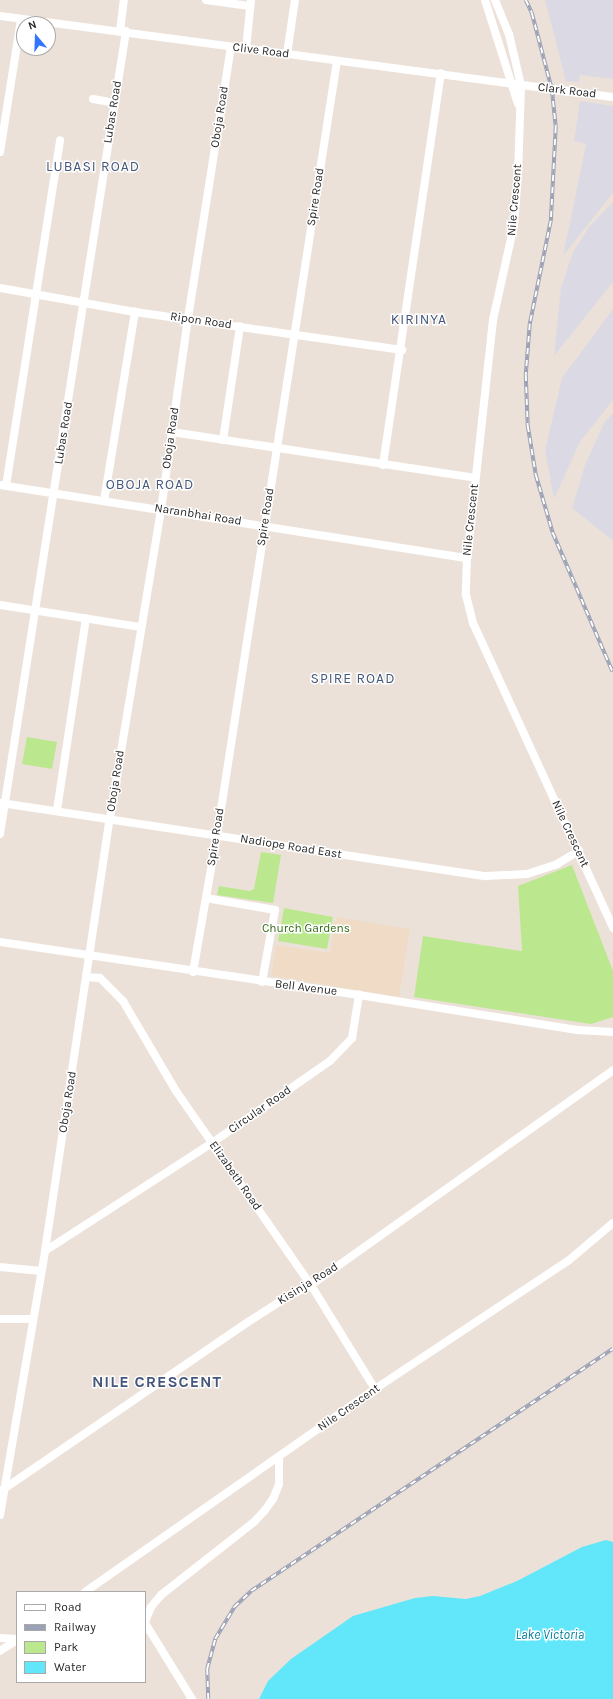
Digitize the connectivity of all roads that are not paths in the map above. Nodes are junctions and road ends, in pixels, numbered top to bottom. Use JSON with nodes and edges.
{"nodes":[{"id":1,"x":124,"y":0,"type":"edge"},
{"id":2,"x":206,"y":0,"type":"edge"},
{"id":3,"x":295,"y":0,"type":"edge"},
{"id":4,"x":485,"y":0,"type":"edge"},
{"id":5,"x":495,"y":0,"type":"edge"},
{"id":6,"x":250,"y":3,"type":"edge"},
{"id":7,"x":0,"y":16,"type":"edge"},
{"id":8,"x":16,"y":18,"type":"edge"},
{"id":9,"x":56,"y":23,"type":"edge"},
{"id":10,"x":123,"y":31,"type":"junction"},
{"id":11,"x":231,"y":47,"type":"junction"},
{"id":12,"x":246,"y":49,"type":"junction"},
{"id":13,"x":16,"y":51,"type":"edge"},
{"id":14,"x":287,"y":54,"type":"junction"},
{"id":15,"x":337,"y":61,"type":"junction"},
{"id":16,"x":441,"y":73,"type":"junction"},
{"id":17,"x":511,"y":84,"type":"junction"},
{"id":18,"x":522,"y":85,"type":"junction"},
{"id":19,"x":613,"y":97,"type":"edge"},
{"id":20,"x":93,"y":99,"type":"dead end"},
{"id":21,"x":115,"y":103,"type":"junction"},
{"id":22,"x":519,"y":106,"type":"junction"},
{"id":23,"x":60,"y":140,"type":"dead end"},
{"id":24,"x":0,"y":152,"type":"edge"},
{"id":25,"x":0,"y":288,"type":"edge"},
{"id":26,"x":34,"y":294,"type":"junction"},
{"id":27,"x":85,"y":303,"type":"junction"},
{"id":28,"x":135,"y":312,"type":"junction"},
{"id":29,"x":188,"y":318,"type":"junction"},
{"id":30,"x":240,"y":326,"type":"junction"},
{"id":31,"x":295,"y":334,"type":"junction"},
{"id":32,"x":402,"y":350,"type":"junction"},
{"id":33,"x":172,"y":432,"type":"junction"},
{"id":34,"x":223,"y":440,"type":"junction"},
{"id":35,"x":276,"y":448,"type":"junction"},
{"id":36,"x":384,"y":465,"type":"junction"},
{"id":37,"x":476,"y":478,"type":"junction"},
{"id":38,"x":3,"y":485,"type":"edge"},
{"id":39,"x":54,"y":493,"type":"junction"},
{"id":40,"x":104,"y":501,"type":"junction"},
{"id":41,"x":161,"y":510,"type":"junction"},
{"id":42,"x":264,"y":526,"type":"junction"},
{"id":43,"x":467,"y":558,"type":"junction"},
{"id":44,"x":0,"y":605,"type":"edge"},
{"id":45,"x":35,"y":611,"type":"junction"},
{"id":46,"x":86,"y":618,"type":"junction"},
{"id":47,"x":141,"y":627,"type":"junction"},
{"id":48,"x":2,"y":803,"type":"edge"},
{"id":49,"x":57,"y":810,"type":"junction"},
{"id":50,"x":110,"y":818,"type":"junction"},
{"id":51,"x":0,"y":834,"type":"edge"},
{"id":52,"x":216,"y":835,"type":"junction"},
{"id":53,"x":579,"y":852,"type":"junction"},
{"id":54,"x":206,"y":898,"type":"junction"},
{"id":55,"x":613,"y":928,"type":"edge"},
{"id":56,"x":0,"y":942,"type":"edge"},
{"id":57,"x":90,"y":955,"type":"junction"},
{"id":58,"x":193,"y":972,"type":"junction"},
{"id":59,"x":86,"y":977,"type":"junction"},
{"id":60,"x":262,"y":982,"type":"junction"},
{"id":61,"x":359,"y":995,"type":"junction"},
{"id":62,"x":613,"y":1032,"type":"edge"},
{"id":63,"x":613,"y":1070,"type":"edge"},
{"id":64,"x":212,"y":1143,"type":"junction"},
{"id":65,"x":613,"y":1223,"type":"edge"},
{"id":66,"x":45,"y":1251,"type":"junction"},
{"id":67,"x":0,"y":1267,"type":"edge"},
{"id":68,"x":41,"y":1271,"type":"junction"},
{"id":69,"x":311,"y":1285,"type":"junction"},
{"id":70,"x":0,"y":1318,"type":"edge"},
{"id":71,"x":32,"y":1319,"type":"junction"},
{"id":72,"x":375,"y":1389,"type":"junction"},
{"id":73,"x":279,"y":1456,"type":"junction"},
{"id":74,"x":2,"y":1491,"type":"edge"},
{"id":75,"x":0,"y":1515,"type":"edge"},
{"id":76,"x":86,"y":1591,"type":"edge"},
{"id":77,"x":146,"y":1620,"type":"edge"},
{"id":78,"x":146,"y":1624,"type":"edge"},
{"id":79,"x":0,"y":1638,"type":"edge"},
{"id":80,"x":16,"y":1639,"type":"edge"},
{"id":81,"x":16,"y":1640,"type":"edge"},
{"id":82,"x":0,"y":1651,"type":"edge"},
{"id":83,"x":192,"y":1699,"type":"edge"}],
"edges":[{"from":1,"to":10,"type":"street","name":"Lubas Road"},
{"from":2,"to":6,"type":"street"},
{"from":3,"to":14,"type":"street"},
{"from":4,"to":17,"type":"street"},
{"from":5,"to":18,"type":"street"},
{"from":6,"to":12,"type":"street"},
{"from":7,"to":8,"type":"street","name":"Clive Road"},
{"from":9,"to":10,"type":"street","name":"Clive Road"},
{"from":10,"to":11,"type":"street","name":"Clive Road"},
{"from":10,"to":21,"type":"street","name":"Lubas Road"},
{"from":11,"to":12,"type":"street","name":"Clive Road"},
{"from":11,"to":29,"type":"street","name":"Oboja Road"},
{"from":12,"to":14,"type":"street","name":"Clive Road"},
{"from":13,"to":24,"type":"street"},
{"from":14,"to":15,"type":"street","name":"Clive Road"},
{"from":15,"to":16,"type":"street","name":"Clive Road"},
{"from":15,"to":31,"type":"street","name":"Spire Road"},
{"from":16,"to":17,"type":"street","name":"Clive Road"},
{"from":16,"to":32,"type":"street"},
{"from":17,"to":18,"type":"street","name":"Clive Road"},
{"from":17,"to":22,"type":"street"},
{"from":18,"to":19,"type":"street","name":"Clark Road"},
{"from":18,"to":22,"type":"street","name":"Nile Crescent"},
{"from":20,"to":21,"type":"street"},
{"from":21,"to":27,"type":"street","name":"Lubas Road"},
{"from":22,"to":37,"type":"street","name":"Nile Crescent"},
{"from":23,"to":26,"type":"street"},
{"from":25,"to":26,"type":"street","name":"Ripon Road"},
{"from":26,"to":27,"type":"street","name":"Ripon Road"},
{"from":26,"to":38,"type":"street"},
{"from":27,"to":28,"type":"street","name":"Ripon Road"},
{"from":27,"to":39,"type":"street","name":"Lubas Road"},
{"from":28,"to":29,"type":"street","name":"Ripon Road"},
{"from":28,"to":40,"type":"street"},
{"from":29,"to":30,"type":"street","name":"Ripon Road"},
{"from":29,"to":33,"type":"street","name":"Oboja Road"},
{"from":30,"to":31,"type":"street","name":"Ripon Road"},
{"from":30,"to":34,"type":"street"},
{"from":31,"to":32,"type":"street","name":"Ripon Road"},
{"from":31,"to":35,"type":"street","name":"Spire Road"},
{"from":32,"to":36,"type":"street"},
{"from":33,"to":34,"type":"street"},
{"from":33,"to":41,"type":"street","name":"Oboja Road"},
{"from":34,"to":35,"type":"street"},
{"from":35,"to":36,"type":"street"},
{"from":35,"to":42,"type":"street","name":"Spire Road"},
{"from":36,"to":37,"type":"street"},
{"from":37,"to":43,"type":"street","name":"Nile Crescent"},
{"from":38,"to":39,"type":"street","name":"Naranbhai Road"},
{"from":39,"to":40,"type":"street","name":"Naranbhai Road"},
{"from":39,"to":45,"type":"street","name":"Lubas Road"},
{"from":40,"to":41,"type":"street","name":"Naranbhai Road"},
{"from":41,"to":42,"type":"street","name":"Naranbhai Road"},
{"from":41,"to":47,"type":"street","name":"Oboja Road"},
{"from":42,"to":43,"type":"street","name":"Naranbhai Road"},
{"from":42,"to":52,"type":"street","name":"Spire Road"},
{"from":43,"to":53,"type":"street","name":"Nile Crescent"},
{"from":44,"to":45,"type":"street"},
{"from":45,"to":46,"type":"street"},
{"from":45,"to":48,"type":"street","name":"Lubas Road"},
{"from":46,"to":47,"type":"street"},
{"from":46,"to":49,"type":"street"},
{"from":47,"to":50,"type":"street","name":"Oboja Road"},
{"from":48,"to":49,"type":"street","name":"Nadiope Road East"},
{"from":48,"to":51,"type":"street","name":"Lubas Road"},
{"from":49,"to":50,"type":"street","name":"Nadiope Road East"},
{"from":50,"to":52,"type":"street","name":"Nadiope Road East"},
{"from":50,"to":57,"type":"street","name":"Oboja Road"},
{"from":52,"to":53,"type":"street","name":"Nadiope Road East"},
{"from":52,"to":54,"type":"street","name":"Spire Road"},
{"from":53,"to":55,"type":"street","name":"Nile Crescent"},
{"from":54,"to":58,"type":"street","name":"Spire Road"},
{"from":54,"to":60,"type":"street"},
{"from":56,"to":57,"type":"street","name":"Bell Avenue"},
{"from":57,"to":58,"type":"street","name":"Bell Avenue"},
{"from":57,"to":59,"type":"street","name":"Oboja Road"},
{"from":58,"to":60,"type":"street","name":"Bell Avenue"},
{"from":59,"to":64,"type":"street","name":"Elizabeth Road"},
{"from":59,"to":66,"type":"street","name":"Oboja Road"},
{"from":60,"to":61,"type":"street","name":"Bell Avenue"},
{"from":61,"to":62,"type":"street","name":"Bell Avenue"},
{"from":61,"to":64,"type":"street","name":"Circular Road"},
{"from":63,"to":69,"type":"street","name":"Kisinja Road"},
{"from":64,"to":66,"type":"street","name":"Circular Road"},
{"from":64,"to":69,"type":"street","name":"Elizabeth Road"},
{"from":65,"to":72,"type":"street","name":"Nile Crescent"},
{"from":66,"to":68,"type":"street","name":"Oboja Road"},
{"from":67,"to":68,"type":"street"},
{"from":68,"to":71,"type":"street","name":"Oboja Road"},
{"from":69,"to":72,"type":"street","name":"Elizabeth Road"},
{"from":69,"to":74,"type":"street","name":"Kisinja Road"},
{"from":70,"to":71,"type":"street"},
{"from":71,"to":74,"type":"street","name":"Oboja Road"},
{"from":72,"to":73,"type":"street","name":"Nile Crescent"},
{"from":73,"to":76,"type":"street","name":"Nile Crescent"},
{"from":73,"to":77,"type":"street"},
{"from":74,"to":75,"type":"street","name":"Oboja Road"},
{"from":78,"to":83,"type":"street"},
{"from":79,"to":80,"type":"street"},
{"from":81,"to":82,"type":"street"}]}
